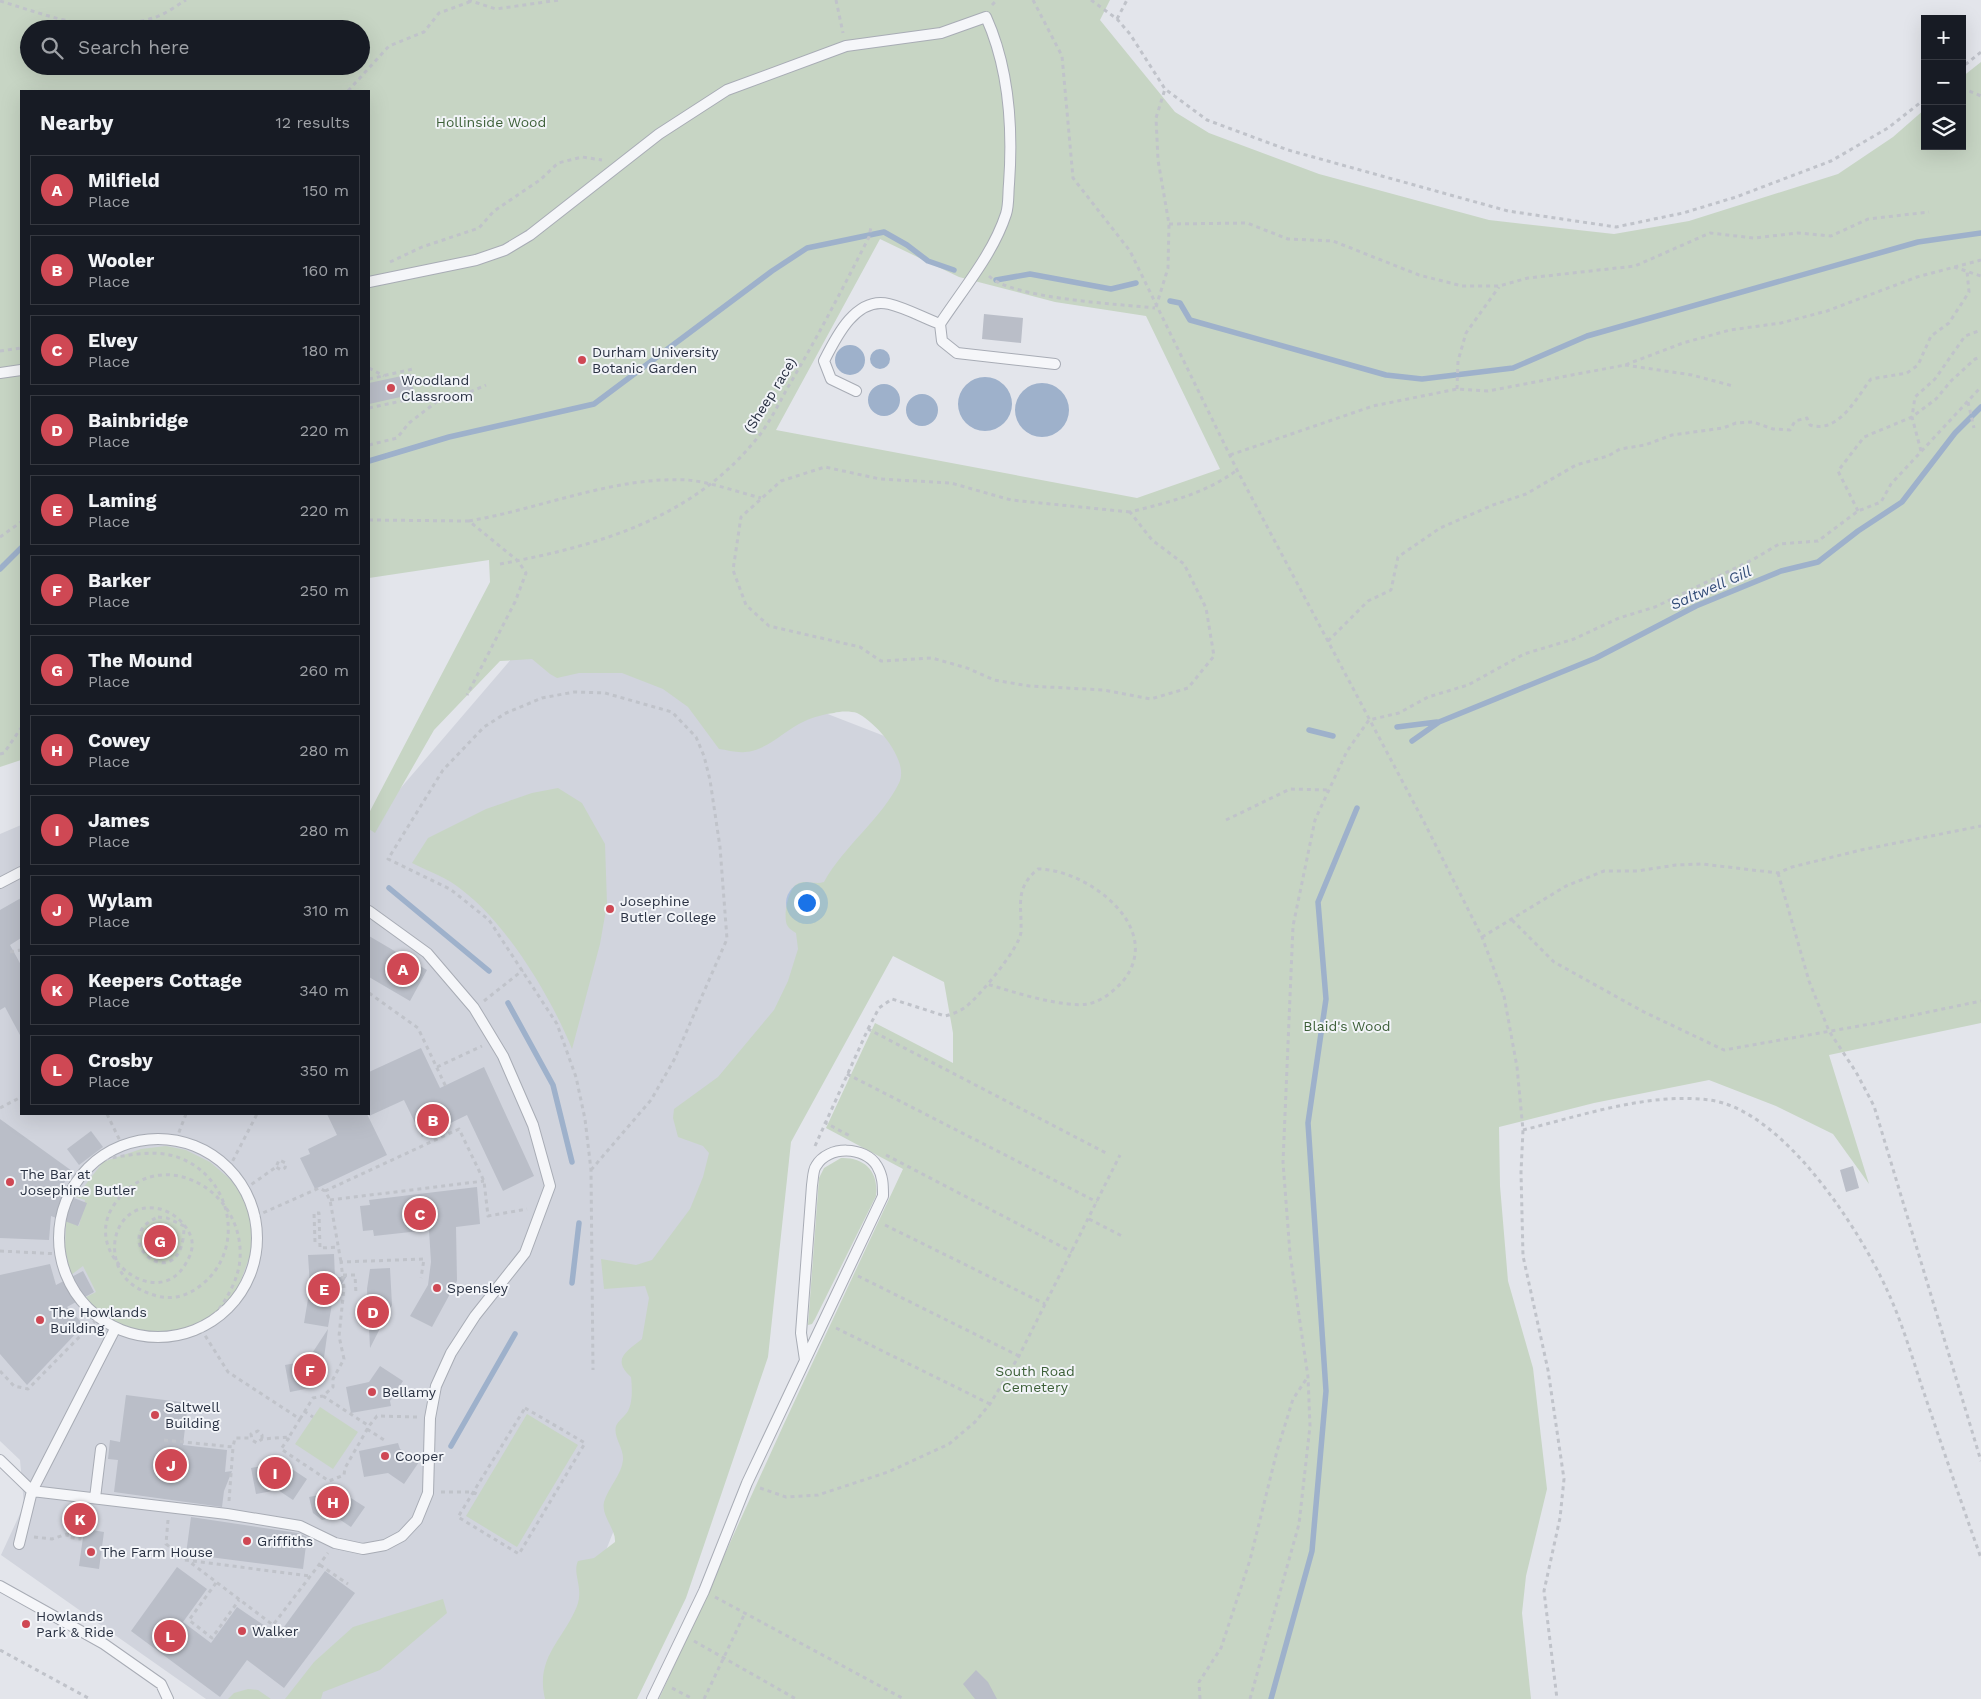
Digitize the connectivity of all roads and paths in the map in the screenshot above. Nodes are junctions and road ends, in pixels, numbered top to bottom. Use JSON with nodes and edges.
{"nodes":[{"id":1,"x":186,"y":0,"type":"edge"},
{"id":2,"x":559,"y":0,"type":"edge"},
{"id":3,"x":836,"y":0,"type":"edge"},
{"id":4,"x":1033,"y":0,"type":"edge"},
{"id":5,"x":1091,"y":0,"type":"edge"},
{"id":6,"x":1127,"y":0,"type":"edge"},
{"id":7,"x":0,"y":1,"type":"edge"},
{"id":8,"x":470,"y":1,"type":"edge"},
{"id":9,"x":1117,"y":19,"type":"junction"},
{"id":10,"x":62,"y":20,"type":"edge"},
{"id":11,"x":142,"y":20,"type":"edge"},
{"id":12,"x":846,"y":46,"type":"junction"},
{"id":13,"x":1981,"y":52,"type":"edge"},
{"id":14,"x":1966,"y":64,"type":"edge"},
{"id":15,"x":370,"y":67,"type":"edge"},
{"id":16,"x":363,"y":75,"type":"edge"},
{"id":17,"x":1165,"y":89,"type":"junction"},
{"id":18,"x":349,"y":90,"type":"edge"},
{"id":19,"x":1966,"y":90,"type":"edge"},
{"id":20,"x":1981,"y":96,"type":"edge"},
{"id":21,"x":1921,"y":101,"type":"edge"},
{"id":22,"x":618,"y":165,"type":"junction"},
{"id":23,"x":1929,"y":212,"type":"dead end"},
{"id":24,"x":1169,"y":224,"type":"junction"},
{"id":25,"x":871,"y":227,"type":"dead end"},
{"id":26,"x":1981,"y":260,"type":"edge"},
{"id":27,"x":981,"y":263,"type":"junction"},
{"id":28,"x":1954,"y":267,"type":"junction"},
{"id":29,"x":1967,"y":271,"type":"junction"},
{"id":30,"x":1981,"y":276,"type":"edge"},
{"id":31,"x":380,"y":280,"type":"junction"},
{"id":32,"x":370,"y":282,"type":"edge"},
{"id":33,"x":1499,"y":286,"type":"junction"},
{"id":34,"x":1156,"y":308,"type":"junction"},
{"id":35,"x":940,"y":324,"type":"junction"},
{"id":36,"x":1981,"y":330,"type":"edge"},
{"id":37,"x":20,"y":348,"type":"edge"},
{"id":38,"x":0,"y":351,"type":"edge"},
{"id":39,"x":1981,"y":357,"type":"edge"},
{"id":40,"x":1056,"y":364,"type":"dead end"},
{"id":41,"x":1625,"y":365,"type":"junction"},
{"id":42,"x":370,"y":368,"type":"edge"},
{"id":43,"x":413,"y":369,"type":"dead end"},
{"id":44,"x":20,"y":370,"type":"edge"},
{"id":45,"x":0,"y":374,"type":"edge"},
{"id":46,"x":385,"y":376,"type":"junction"},
{"id":47,"x":370,"y":379,"type":"edge"},
{"id":48,"x":486,"y":385,"type":"dead end"},
{"id":49,"x":1733,"y":386,"type":"dead end"},
{"id":50,"x":1981,"y":387,"type":"edge"},
{"id":51,"x":1457,"y":390,"type":"junction"},
{"id":52,"x":856,"y":391,"type":"dead end"},
{"id":53,"x":439,"y":400,"type":"junction"},
{"id":54,"x":1968,"y":402,"type":"junction"},
{"id":55,"x":370,"y":408,"type":"edge"},
{"id":56,"x":1912,"y":416,"type":"junction"},
{"id":57,"x":1974,"y":428,"type":"dead end"},
{"id":58,"x":370,"y":445,"type":"edge"},
{"id":59,"x":1921,"y":452,"type":"junction"},
{"id":60,"x":1230,"y":455,"type":"junction"},
{"id":61,"x":1237,"y":470,"type":"junction"},
{"id":62,"x":711,"y":485,"type":"junction"},
{"id":63,"x":761,"y":498,"type":"junction"},
{"id":64,"x":1858,"y":511,"type":"junction"},
{"id":65,"x":1130,"y":512,"type":"junction"},
{"id":66,"x":370,"y":520,"type":"edge"},
{"id":67,"x":468,"y":521,"type":"junction"},
{"id":68,"x":20,"y":523,"type":"edge"},
{"id":69,"x":0,"y":537,"type":"edge"},
{"id":70,"x":518,"y":561,"type":"junction"},
{"id":71,"x":500,"y":564,"type":"dead end"},
{"id":72,"x":1328,"y":641,"type":"junction"},
{"id":73,"x":467,"y":695,"type":"dead end"},
{"id":74,"x":1369,"y":720,"type":"junction"},
{"id":75,"x":20,"y":729,"type":"edge"},
{"id":76,"x":0,"y":754,"type":"edge"},
{"id":77,"x":1328,"y":790,"type":"junction"},
{"id":78,"x":1226,"y":820,"type":"dead end"},
{"id":79,"x":1981,"y":826,"type":"edge"},
{"id":80,"x":20,"y":872,"type":"edge"},
{"id":81,"x":1778,"y":873,"type":"junction"},
{"id":82,"x":0,"y":882,"type":"edge"},
{"id":83,"x":370,"y":912,"type":"edge"},
{"id":84,"x":1512,"y":920,"type":"junction"},
{"id":85,"x":1482,"y":937,"type":"junction"},
{"id":86,"x":20,"y":950,"type":"edge"},
{"id":87,"x":10,"y":952,"type":"dead end"},
{"id":88,"x":523,"y":970,"type":"junction"},
{"id":89,"x":988,"y":984,"type":"junction"},
{"id":90,"x":370,"y":993,"type":"edge"},
{"id":91,"x":1981,"y":1001,"type":"edge"},
{"id":92,"x":474,"y":1008,"type":"junction"},
{"id":93,"x":868,"y":1029,"type":"junction"},
{"id":94,"x":1829,"y":1031,"type":"junction"},
{"id":95,"x":493,"y":1040,"type":"junction"},
{"id":96,"x":437,"y":1067,"type":"junction"},
{"id":97,"x":847,"y":1074,"type":"junction"},
{"id":98,"x":446,"y":1087,"type":"dead end"},
{"id":99,"x":20,"y":1097,"type":"edge"},
{"id":100,"x":0,"y":1108,"type":"edge"},
{"id":101,"x":107,"y":1115,"type":"edge"},
{"id":102,"x":186,"y":1115,"type":"edge"},
{"id":103,"x":256,"y":1115,"type":"edge"},
{"id":104,"x":824,"y":1122,"type":"junction"},
{"id":105,"x":1523,"y":1130,"type":"junction"},
{"id":106,"x":851,"y":1136,"type":"dead end"},
{"id":107,"x":176,"y":1140,"type":"junction"},
{"id":108,"x":122,"y":1145,"type":"junction"},
{"id":109,"x":877,"y":1150,"type":"dead end"},
{"id":110,"x":1108,"y":1154,"type":"dead end"},
{"id":111,"x":1120,"y":1155,"type":"dead end"},
{"id":112,"x":97,"y":1160,"type":"junction"},
{"id":113,"x":816,"y":1166,"type":"junction"},
{"id":114,"x":229,"y":1168,"type":"junction"},
{"id":115,"x":276,"y":1168,"type":"dead end"},
{"id":116,"x":591,"y":1170,"type":"junction"},
{"id":117,"x":484,"y":1181,"type":"junction"},
{"id":118,"x":245,"y":1189,"type":"junction"},
{"id":119,"x":325,"y":1192,"type":"junction"},
{"id":120,"x":330,"y":1200,"type":"junction"},
{"id":121,"x":1097,"y":1202,"type":"junction"},
{"id":122,"x":227,"y":1207,"type":"junction"},
{"id":123,"x":542,"y":1207,"type":"junction"},
{"id":124,"x":256,"y":1216,"type":"junction"},
{"id":125,"x":872,"y":1218,"type":"junction"},
{"id":126,"x":1089,"y":1219,"type":"junction"},
{"id":127,"x":184,"y":1226,"type":"junction"},
{"id":128,"x":1124,"y":1237,"type":"dead end"},
{"id":129,"x":314,"y":1242,"type":"dead end"},
{"id":130,"x":339,"y":1247,"type":"junction"},
{"id":131,"x":0,"y":1251,"type":"edge"},
{"id":132,"x":1072,"y":1252,"type":"junction"},
{"id":133,"x":60,"y":1254,"type":"junction"},
{"id":134,"x":341,"y":1262,"type":"junction"},
{"id":135,"x":116,"y":1263,"type":"junction"},
{"id":136,"x":847,"y":1270,"type":"junction"},
{"id":137,"x":343,"y":1275,"type":"junction"},
{"id":138,"x":421,"y":1278,"type":"dead end"},
{"id":139,"x":356,"y":1294,"type":"dead end"},
{"id":140,"x":1045,"y":1304,"type":"junction"},
{"id":141,"x":98,"y":1318,"type":"junction"},
{"id":142,"x":823,"y":1321,"type":"junction"},
{"id":143,"x":203,"y":1328,"type":"junction"},
{"id":144,"x":115,"y":1329,"type":"junction"},
{"id":145,"x":1019,"y":1356,"type":"junction"},
{"id":146,"x":805,"y":1360,"type":"junction"},
{"id":147,"x":592,"y":1370,"type":"dead end"},
{"id":148,"x":0,"y":1371,"type":"edge"},
{"id":149,"x":1308,"y":1377,"type":"junction"},
{"id":150,"x":322,"y":1396,"type":"junction"},
{"id":151,"x":990,"y":1404,"type":"junction"},
{"id":152,"x":304,"y":1411,"type":"junction"},
{"id":153,"x":313,"y":1417,"type":"dead end"},
{"id":154,"x":430,"y":1418,"type":"junction"},
{"id":155,"x":300,"y":1419,"type":"junction"},
{"id":156,"x":368,"y":1428,"type":"junction"},
{"id":157,"x":289,"y":1437,"type":"junction"},
{"id":158,"x":251,"y":1438,"type":"junction"},
{"id":159,"x":262,"y":1439,"type":"junction"},
{"id":160,"x":164,"y":1440,"type":"dead end"},
{"id":161,"x":384,"y":1440,"type":"dead end"},
{"id":162,"x":233,"y":1447,"type":"junction"},
{"id":163,"x":101,"y":1449,"type":"dead end"},
{"id":164,"x":0,"y":1460,"type":"edge"},
{"id":165,"x":1981,"y":1460,"type":"edge"},
{"id":166,"x":747,"y":1483,"type":"junction"},
{"id":167,"x":32,"y":1491,"type":"junction"},
{"id":168,"x":473,"y":1492,"type":"junction"},
{"id":169,"x":428,"y":1493,"type":"junction"},
{"id":170,"x":479,"y":1495,"type":"dead end"},
{"id":171,"x":73,"y":1496,"type":"junction"},
{"id":172,"x":95,"y":1498,"type":"junction"},
{"id":173,"x":170,"y":1507,"type":"junction"},
{"id":174,"x":228,"y":1514,"type":"junction"},
{"id":175,"x":68,"y":1533,"type":"junction"},
{"id":176,"x":80,"y":1536,"type":"dead end"},
{"id":177,"x":20,"y":1539,"type":"joint"},
{"id":178,"x":335,"y":1543,"type":"junction"},
{"id":179,"x":1981,"y":1558,"type":"edge"},
{"id":180,"x":185,"y":1560,"type":"junction"},
{"id":181,"x":320,"y":1565,"type":"junction"},
{"id":182,"x":310,"y":1576,"type":"junction"},
{"id":183,"x":216,"y":1583,"type":"junction"},
{"id":184,"x":348,"y":1584,"type":"dead end"},
{"id":185,"x":0,"y":1586,"type":"edge"},
{"id":186,"x":704,"y":1591,"type":"junction"},
{"id":187,"x":240,"y":1600,"type":"junction"},
{"id":188,"x":744,"y":1613,"type":"junction"},
{"id":189,"x":682,"y":1634,"type":"junction"},
{"id":190,"x":0,"y":1650,"type":"edge"},
{"id":191,"x":723,"y":1658,"type":"junction"},
{"id":192,"x":661,"y":1681,"type":"junction"},
{"id":193,"x":90,"y":1699,"type":"edge"},
{"id":194,"x":168,"y":1699,"type":"edge"},
{"id":195,"x":652,"y":1699,"type":"edge"},
{"id":196,"x":693,"y":1699,"type":"edge"},
{"id":197,"x":704,"y":1699,"type":"edge"},
{"id":198,"x":796,"y":1699,"type":"edge"},
{"id":199,"x":904,"y":1699,"type":"edge"},
{"id":200,"x":1200,"y":1699,"type":"edge"},
{"id":201,"x":1250,"y":1699,"type":"edge"},
{"id":202,"x":1557,"y":1699,"type":"edge"}],
"edges":[{"from":1,"to":11,"type":"path"},
{"from":2,"to":8,"type":"path"},
{"from":3,"to":12,"type":"path"},
{"from":4,"to":34,"type":"path"},
{"from":5,"to":9,"type":"path"},
{"from":6,"to":9,"type":"path"},
{"from":7,"to":10,"type":"path"},
{"from":8,"to":15,"type":"path"},
{"from":9,"to":17,"type":"path"},
{"from":12,"to":22,"type":"lane"},
{"from":12,"to":27,"type":"lane"},
{"from":13,"to":14,"type":"path"},
{"from":16,"to":18,"type":"path"},
{"from":17,"to":21,"type":"path"},
{"from":17,"to":24,"type":"path"},
{"from":19,"to":20,"type":"path"},
{"from":22,"to":31,"type":"lane"},
{"from":22,"to":31,"type":"path"},
{"from":23,"to":33,"type":"path"},
{"from":24,"to":33,"type":"path"},
{"from":24,"to":34,"type":"path"},
{"from":25,"to":62,"type":"path","name":"(Sheep race)"},
{"from":26,"to":28,"type":"path"},
{"from":27,"to":34,"type":"path"},
{"from":27,"to":35,"type":"lane"},
{"from":28,"to":29,"type":"path"},
{"from":28,"to":41,"type":"path"},
{"from":29,"to":30,"type":"path"},
{"from":29,"to":72,"type":"path"},
{"from":31,"to":32,"type":"lane"},
{"from":33,"to":51,"type":"path"},
{"from":34,"to":60,"type":"path"},
{"from":35,"to":40,"type":"lane"},
{"from":35,"to":52,"type":"lane"},
{"from":36,"to":56,"type":"path"},
{"from":37,"to":38,"type":"path"},
{"from":39,"to":56,"type":"path"},
{"from":41,"to":49,"type":"path"},
{"from":41,"to":51,"type":"path"},
{"from":42,"to":46,"type":"path"},
{"from":43,"to":46,"type":"path"},
{"from":44,"to":45,"type":"lane"},
{"from":46,"to":47,"type":"path"},
{"from":48,"to":53,"type":"path"},
{"from":50,"to":54,"type":"path"},
{"from":51,"to":60,"type":"path"},
{"from":53,"to":55,"type":"path"},
{"from":53,"to":58,"type":"path"},
{"from":54,"to":57,"type":"path"},
{"from":54,"to":59,"type":"path"},
{"from":56,"to":59,"type":"path"},
{"from":56,"to":64,"type":"path"},
{"from":59,"to":64,"type":"path"},
{"from":60,"to":61,"type":"path"},
{"from":61,"to":65,"type":"path"},
{"from":61,"to":72,"type":"path"},
{"from":62,"to":63,"type":"path"},
{"from":62,"to":67,"type":"path"},
{"from":62,"to":70,"type":"path","name":"(Sheep race)"},
{"from":63,"to":65,"type":"path"},
{"from":63,"to":65,"type":"path"},
{"from":64,"to":74,"type":"path"},
{"from":66,"to":67,"type":"path"},
{"from":67,"to":70,"type":"path"},
{"from":68,"to":69,"type":"path"},
{"from":70,"to":71,"type":"path","name":"(Sheep race)"},
{"from":70,"to":73,"type":"path"},
{"from":72,"to":74,"type":"path"},
{"from":74,"to":77,"type":"path"},
{"from":74,"to":85,"type":"path"},
{"from":75,"to":76,"type":"path"},
{"from":77,"to":78,"type":"path"},
{"from":77,"to":149,"type":"path"},
{"from":79,"to":81,"type":"path"},
{"from":80,"to":82,"type":"lane"},
{"from":81,"to":84,"type":"path"},
{"from":81,"to":94,"type":"path"},
{"from":83,"to":92,"type":"lane"},
{"from":84,"to":85,"type":"path"},
{"from":84,"to":94,"type":"path"},
{"from":85,"to":105,"type":"path"},
{"from":86,"to":87,"type":"path"},
{"from":88,"to":92,"type":"path"},
{"from":88,"to":116,"type":"path"},
{"from":88,"to":116,"type":"path"},
{"from":89,"to":89,"type":"path"},
{"from":89,"to":93,"type":"path"},
{"from":90,"to":96,"type":"path"},
{"from":91,"to":94,"type":"path"},
{"from":92,"to":95,"type":"lane"},
{"from":93,"to":97,"type":"path"},
{"from":93,"to":110,"type":"path"},
{"from":94,"to":165,"type":"path"},
{"from":95,"to":96,"type":"path"},
{"from":95,"to":123,"type":"lane"},
{"from":96,"to":98,"type":"path"},
{"from":97,"to":104,"type":"path"},
{"from":97,"to":121,"type":"path"},
{"from":99,"to":100,"type":"path"},
{"from":101,"to":108,"type":"path"},
{"from":102,"to":107,"type":"path"},
{"from":103,"to":114,"type":"path"},
{"from":104,"to":106,"type":"path"},
{"from":104,"to":113,"type":"path"},
{"from":105,"to":179,"type":"path"},
{"from":105,"to":202,"type":"path"},
{"from":107,"to":108,"type":"lane"},
{"from":107,"to":114,"type":"lane"},
{"from":108,"to":112,"type":"lane"},
{"from":109,"to":132,"type":"path"},
{"from":111,"to":121,"type":"path"},
{"from":112,"to":122,"type":"path"},
{"from":112,"to":133,"type":"lane"},
{"from":113,"to":125,"type":"lane"},
{"from":113,"to":146,"type":"lane"},
{"from":114,"to":118,"type":"lane"},
{"from":115,"to":118,"type":"path"},
{"from":116,"to":147,"type":"path"},
{"from":117,"to":119,"type":"path"},
{"from":117,"to":120,"type":"path"},
{"from":117,"to":123,"type":"path"},
{"from":118,"to":124,"type":"lane"},
{"from":119,"to":120,"type":"path"},
{"from":119,"to":124,"type":"path"},
{"from":120,"to":130,"type":"path"},
{"from":121,"to":126,"type":"path"},
{"from":122,"to":135,"type":"path"},
{"from":122,"to":135,"type":"path"},
{"from":122,"to":143,"type":"path"},
{"from":123,"to":154,"type":"lane"},
{"from":124,"to":143,"type":"lane"},
{"from":125,"to":136,"type":"lane"},
{"from":125,"to":140,"type":"path"},
{"from":126,"to":128,"type":"path"},
{"from":126,"to":132,"type":"path"},
{"from":127,"to":127,"type":"path"},
{"from":127,"to":135,"type":"path"},
{"from":127,"to":135,"type":"path"},
{"from":129,"to":130,"type":"path"},
{"from":130,"to":134,"type":"path"},
{"from":131,"to":133,"type":"path"},
{"from":132,"to":140,"type":"path"},
{"from":133,"to":141,"type":"lane"},
{"from":134,"to":137,"type":"path"},
{"from":134,"to":138,"type":"path"},
{"from":136,"to":142,"type":"lane"},
{"from":136,"to":145,"type":"path"},
{"from":137,"to":139,"type":"path"},
{"from":137,"to":150,"type":"path"},
{"from":140,"to":145,"type":"path"},
{"from":141,"to":144,"type":"lane"},
{"from":141,"to":148,"type":"path"},
{"from":142,"to":146,"type":"lane"},
{"from":142,"to":151,"type":"path"},
{"from":143,"to":144,"type":"lane"},
{"from":143,"to":155,"type":"path"},
{"from":144,"to":167,"type":"lane"},
{"from":145,"to":151,"type":"path"},
{"from":146,"to":166,"type":"lane"},
{"from":149,"to":200,"type":"path"},
{"from":149,"to":201,"type":"path"},
{"from":150,"to":152,"type":"path"},
{"from":150,"to":156,"type":"path"},
{"from":151,"to":166,"type":"path"},
{"from":152,"to":153,"type":"path"},
{"from":152,"to":155,"type":"path"},
{"from":154,"to":156,"type":"path"},
{"from":154,"to":169,"type":"lane"},
{"from":155,"to":157,"type":"path"},
{"from":156,"to":157,"type":"path"},
{"from":156,"to":161,"type":"path"},
{"from":157,"to":159,"type":"path"},
{"from":158,"to":159,"type":"path"},
{"from":158,"to":159,"type":"path"},
{"from":158,"to":162,"type":"path"},
{"from":160,"to":162,"type":"path"},
{"from":162,"to":174,"type":"path"},
{"from":163,"to":172,"type":"lane"},
{"from":164,"to":167,"type":"lane"},
{"from":166,"to":186,"type":"lane"},
{"from":167,"to":171,"type":"lane"},
{"from":167,"to":177,"type":"lane"},
{"from":168,"to":168,"type":"path"},
{"from":168,"to":169,"type":"path"},
{"from":168,"to":170,"type":"path"},
{"from":169,"to":178,"type":"lane"},
{"from":171,"to":172,"type":"lane"},
{"from":171,"to":175,"type":"path"},
{"from":172,"to":173,"type":"lane"},
{"from":173,"to":174,"type":"lane"},
{"from":173,"to":180,"type":"path"},
{"from":174,"to":178,"type":"lane"},
{"from":175,"to":176,"type":"path"},
{"from":175,"to":177,"type":"path"},
{"from":178,"to":181,"type":"path"},
{"from":180,"to":182,"type":"path"},
{"from":180,"to":183,"type":"path"},
{"from":181,"to":182,"type":"path"},
{"from":181,"to":184,"type":"path"},
{"from":182,"to":187,"type":"path"},
{"from":183,"to":187,"type":"path"},
{"from":183,"to":187,"type":"path"},
{"from":185,"to":194,"type":"lane"},
{"from":186,"to":188,"type":"path"},
{"from":186,"to":189,"type":"lane"},
{"from":188,"to":191,"type":"path"},
{"from":188,"to":199,"type":"path"},
{"from":189,"to":191,"type":"path"},
{"from":189,"to":192,"type":"lane"},
{"from":190,"to":193,"type":"path"},
{"from":191,"to":197,"type":"path"},
{"from":191,"to":198,"type":"path"},
{"from":192,"to":195,"type":"lane"},
{"from":192,"to":196,"type":"path"}]}
